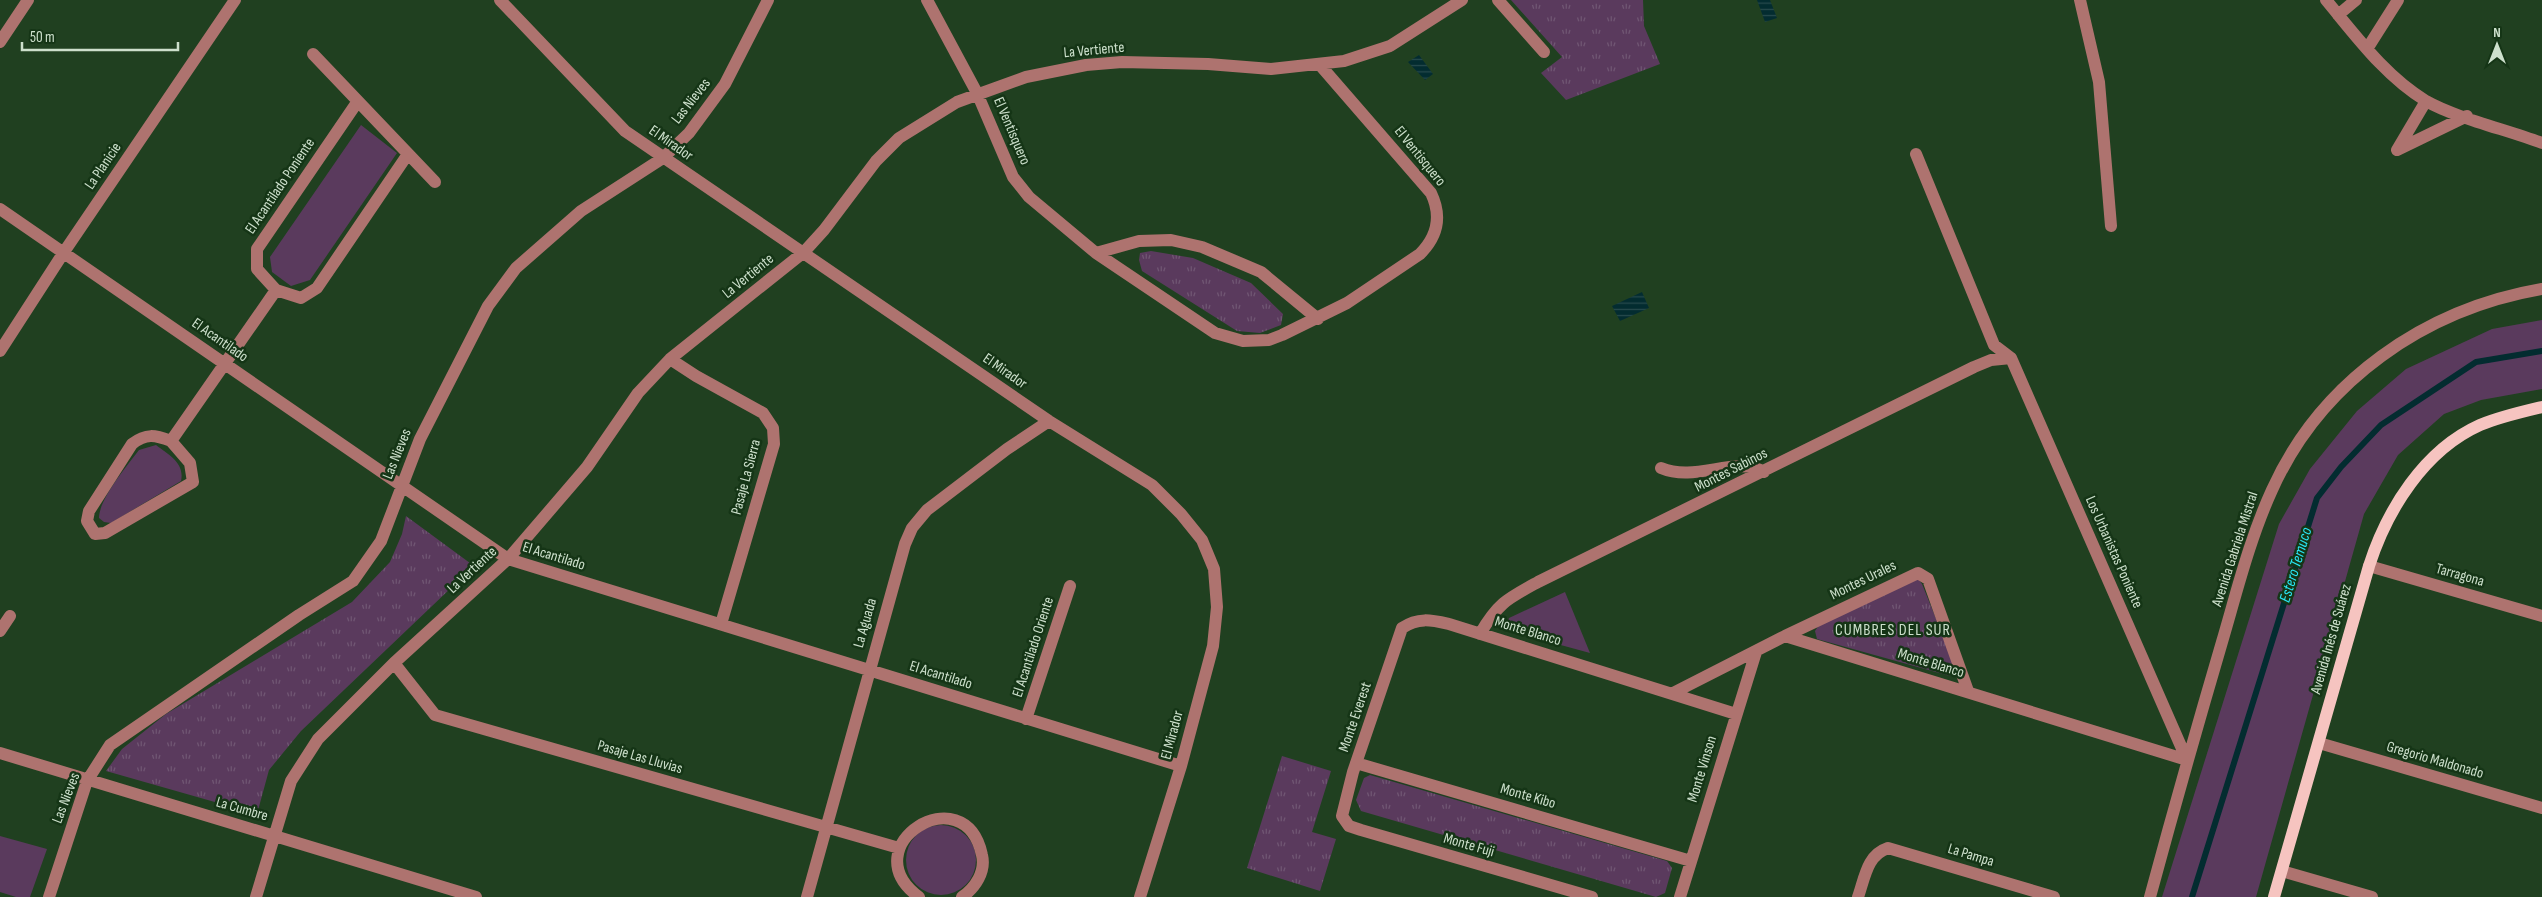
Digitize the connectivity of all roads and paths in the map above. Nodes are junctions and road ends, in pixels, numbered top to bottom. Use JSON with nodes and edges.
{"nodes":[{"id":1,"x":28,"y":0,"type":"edge"},
{"id":2,"x":235,"y":0,"type":"edge"},
{"id":3,"x":500,"y":0,"type":"edge"},
{"id":4,"x":768,"y":0,"type":"edge"},
{"id":5,"x":927,"y":0,"type":"edge"},
{"id":6,"x":1462,"y":0,"type":"edge"},
{"id":7,"x":1498,"y":0,"type":"edge"},
{"id":8,"x":2080,"y":0,"type":"edge"},
{"id":9,"x":2326,"y":0,"type":"edge"},
{"id":10,"x":2356,"y":0,"type":"edge"},
{"id":11,"x":2398,"y":0,"type":"edge"},
{"id":12,"x":2338,"y":15,"type":"junction"},
{"id":13,"x":0,"y":42,"type":"edge"},
{"id":14,"x":2367,"y":49,"type":"junction"},
{"id":15,"x":1544,"y":52,"type":"dead end"},
{"id":16,"x":312,"y":54,"type":"dead end"},
{"id":17,"x":1320,"y":65,"type":"junction"},
{"id":18,"x":978,"y":93,"type":"junction"},
{"id":19,"x":358,"y":101,"type":"junction"},
{"id":20,"x":2426,"y":101,"type":"junction"},
{"id":21,"x":2467,"y":116,"type":"junction"},
{"id":22,"x":2542,"y":143,"type":"edge"},
{"id":23,"x":408,"y":154,"type":"junction"},
{"id":24,"x":1916,"y":154,"type":"dead end"},
{"id":25,"x":663,"y":158,"type":"junction"},
{"id":26,"x":435,"y":182,"type":"dead end"},
{"id":27,"x":0,"y":209,"type":"edge"},
{"id":28,"x":2111,"y":226,"type":"dead end"},
{"id":29,"x":64,"y":252,"type":"junction"},
{"id":30,"x":804,"y":252,"type":"junction"},
{"id":31,"x":1096,"y":253,"type":"junction"},
{"id":32,"x":2542,"y":289,"type":"edge"},
{"id":33,"x":276,"y":290,"type":"junction"},
{"id":34,"x":1318,"y":319,"type":"junction"},
{"id":35,"x":0,"y":351,"type":"edge"},
{"id":36,"x":2011,"y":358,"type":"junction"},
{"id":37,"x":670,"y":359,"type":"junction"},
{"id":38,"x":225,"y":362,"type":"junction"},
{"id":39,"x":2542,"y":407,"type":"edge"},
{"id":40,"x":1049,"y":421,"type":"junction"},
{"id":41,"x":171,"y":441,"type":"junction"},
{"id":42,"x":1661,"y":468,"type":"dead end"},
{"id":43,"x":1764,"y":472,"type":"junction"},
{"id":44,"x":402,"y":486,"type":"junction"},
{"id":45,"x":508,"y":559,"type":"junction"},
{"id":46,"x":2369,"y":566,"type":"junction"},
{"id":47,"x":1070,"y":586,"type":"dead end"},
{"id":48,"x":10,"y":616,"type":"dead end"},
{"id":49,"x":2542,"y":616,"type":"edge"},
{"id":50,"x":721,"y":624,"type":"junction"},
{"id":51,"x":1402,"y":628,"type":"joint"},
{"id":52,"x":0,"y":631,"type":"edge"},
{"id":53,"x":1480,"y":634,"type":"junction"},
{"id":54,"x":1785,"y":636,"type":"junction"},
{"id":55,"x":1756,"y":652,"type":"junction"},
{"id":56,"x":394,"y":664,"type":"junction"},
{"id":57,"x":869,"y":670,"type":"junction"},
{"id":58,"x":1968,"y":691,"type":"junction"},
{"id":59,"x":1673,"y":693,"type":"junction"},
{"id":60,"x":1736,"y":714,"type":"junction"},
{"id":61,"x":1026,"y":719,"type":"junction"},
{"id":62,"x":2318,"y":743,"type":"junction"},
{"id":63,"x":0,"y":753,"type":"edge"},
{"id":64,"x":2187,"y":760,"type":"junction"},
{"id":65,"x":1356,"y":763,"type":"junction"},
{"id":66,"x":1181,"y":766,"type":"junction"},
{"id":67,"x":88,"y":781,"type":"junction"},
{"id":68,"x":2542,"y":808,"type":"edge"},
{"id":69,"x":1342,"y":816,"type":"joint"},
{"id":70,"x":826,"y":827,"type":"junction"},
{"id":71,"x":273,"y":835,"type":"junction"},
{"id":72,"x":899,"y":848,"type":"junction"},
{"id":73,"x":1691,"y":861,"type":"junction"},
{"id":74,"x":2282,"y":871,"type":"junction"},
{"id":75,"x":49,"y":897,"type":"edge"},
{"id":76,"x":256,"y":897,"type":"edge"},
{"id":77,"x":476,"y":897,"type":"edge"},
{"id":78,"x":807,"y":897,"type":"edge"},
{"id":79,"x":919,"y":897,"type":"edge"},
{"id":80,"x":962,"y":897,"type":"edge"},
{"id":81,"x":1140,"y":897,"type":"edge"},
{"id":82,"x":1592,"y":897,"type":"edge"},
{"id":83,"x":1680,"y":897,"type":"edge"},
{"id":84,"x":1858,"y":897,"type":"edge"},
{"id":85,"x":2054,"y":897,"type":"edge"},
{"id":86,"x":2150,"y":897,"type":"edge"},
{"id":87,"x":2274,"y":897,"type":"edge"},
{"id":88,"x":2372,"y":897,"type":"edge"}],
"edges":[{"from":1,"to":13,"type":"street"},
{"from":2,"to":29,"type":"street","name":"La Planicie"},
{"from":3,"to":25,"type":"street","name":"El Mirador"},
{"from":4,"to":25,"type":"street","name":"Las Nieves"},
{"from":5,"to":18,"type":"street","name":"El Ventisquero"},
{"from":6,"to":17,"type":"street","name":"La Vertiente"},
{"from":7,"to":15,"type":"street"},
{"from":8,"to":28,"type":"street"},
{"from":9,"to":12,"type":"street"},
{"from":10,"to":12,"type":"street"},
{"from":11,"to":14,"type":"street"},
{"from":12,"to":14,"type":"street"},
{"from":14,"to":20,"type":"street"},
{"from":16,"to":19,"type":"street"},
{"from":17,"to":18,"type":"street","name":"La Vertiente"},
{"from":17,"to":34,"type":"street","name":"El Ventisquero"},
{"from":18,"to":30,"type":"street","name":"La Vertiente"},
{"from":18,"to":31,"type":"street","name":"El Ventisquero"},
{"from":19,"to":23,"type":"street"},
{"from":19,"to":33,"type":"street","name":"El Acantilado Poniente"},
{"from":20,"to":21,"type":"street"},
{"from":20,"to":21,"type":"street"},
{"from":21,"to":22,"type":"street"},
{"from":23,"to":26,"type":"street"},
{"from":23,"to":33,"type":"street"},
{"from":24,"to":36,"type":"street"},
{"from":25,"to":30,"type":"street","name":"El Mirador"},
{"from":25,"to":44,"type":"street","name":"Las Nieves"},
{"from":27,"to":29,"type":"street","name":"El Acantilado"},
{"from":29,"to":35,"type":"street","name":"La Planicie"},
{"from":29,"to":38,"type":"street","name":"El Acantilado"},
{"from":30,"to":37,"type":"street","name":"La Vertiente"},
{"from":30,"to":40,"type":"street","name":"El Mirador"},
{"from":31,"to":34,"type":"street"},
{"from":31,"to":34,"type":"street","name":"El Ventisquero"},
{"from":32,"to":64,"type":"street","name":"Avenida Gabriela Mistral"},
{"from":33,"to":38,"type":"street"},
{"from":36,"to":43,"type":"street","name":"Montes Sabinos"},
{"from":36,"to":64,"type":"street","name":"Los Urbanistas Poniente"},
{"from":37,"to":45,"type":"street","name":"La Vertiente"},
{"from":37,"to":50,"type":"street","name":"Pasaje La Sierra"},
{"from":38,"to":41,"type":"street"},
{"from":38,"to":44,"type":"street","name":"El Acantilado"},
{"from":39,"to":46,"type":"main road","name":"Avenida Inés de Suárez"},
{"from":40,"to":57,"type":"street","name":"La Aguada"},
{"from":40,"to":66,"type":"street","name":"El Mirador"},
{"from":41,"to":41,"type":"street"},
{"from":42,"to":43,"type":"street"},
{"from":43,"to":53,"type":"street","name":"Montes Sabinos"},
{"from":44,"to":45,"type":"street","name":"El Acantilado"},
{"from":44,"to":67,"type":"street","name":"Las Nieves"},
{"from":45,"to":50,"type":"street","name":"El Acantilado"},
{"from":45,"to":56,"type":"street","name":"La Vertiente"},
{"from":46,"to":49,"type":"street","name":"Tarragona"},
{"from":46,"to":62,"type":"main road","name":"Avenida Inés de Suárez"},
{"from":47,"to":61,"type":"street","name":"El Acantilado Oriente"},
{"from":48,"to":52,"type":"street"},
{"from":50,"to":57,"type":"street","name":"El Acantilado"},
{"from":51,"to":53,"type":"street","name":"Monte Blanco"},
{"from":51,"to":65,"type":"street","name":"Monte Everest"},
{"from":53,"to":59,"type":"street","name":"Monte Blanco"},
{"from":54,"to":55,"type":"street"},
{"from":54,"to":58,"type":"street","name":"Monte Blanco"},
{"from":54,"to":58,"type":"street","name":"Montes Urales"},
{"from":55,"to":59,"type":"street"},
{"from":55,"to":60,"type":"street","name":"Monte Vinson"},
{"from":56,"to":70,"type":"street","name":"Pasaje Las Lluvias"},
{"from":56,"to":71,"type":"street","name":"La Vertiente"},
{"from":57,"to":61,"type":"street","name":"El Acantilado"},
{"from":57,"to":70,"type":"street","name":"La Aguada"},
{"from":58,"to":64,"type":"street","name":"Monte Blanco"},
{"from":59,"to":60,"type":"street","name":"Monte Blanco"},
{"from":60,"to":73,"type":"street","name":"Monte Vinson"},
{"from":61,"to":66,"type":"street","name":"El Acantilado"},
{"from":62,"to":68,"type":"street","name":"Gregorio Maldonado"},
{"from":62,"to":74,"type":"main road","name":"Avenida Inés de Suárez"},
{"from":63,"to":67,"type":"street","name":"La Cumbre"},
{"from":64,"to":86,"type":"street","name":"Avenida Gabriela Mistral"},
{"from":65,"to":69,"type":"street","name":"Monte Everest"},
{"from":65,"to":73,"type":"street","name":"Monte Kibo"},
{"from":66,"to":81,"type":"street","name":"El Mirador"},
{"from":67,"to":71,"type":"street","name":"La Cumbre"},
{"from":67,"to":75,"type":"street","name":"Las Nieves"},
{"from":69,"to":82,"type":"street","name":"Monte Fuji"},
{"from":70,"to":72,"type":"street","name":"Pasaje Las Lluvias"},
{"from":70,"to":78,"type":"street","name":"La Aguada"},
{"from":71,"to":76,"type":"street","name":"La Vertiente"},
{"from":71,"to":77,"type":"street","name":"La Cumbre"},
{"from":72,"to":79,"type":"street"},
{"from":72,"to":80,"type":"street"},
{"from":73,"to":83,"type":"street","name":"Monte Vinson"},
{"from":74,"to":87,"type":"main road","name":"Avenida Inés de Suárez"},
{"from":74,"to":88,"type":"street"},
{"from":84,"to":85,"type":"street","name":"La Pampa"}]}
